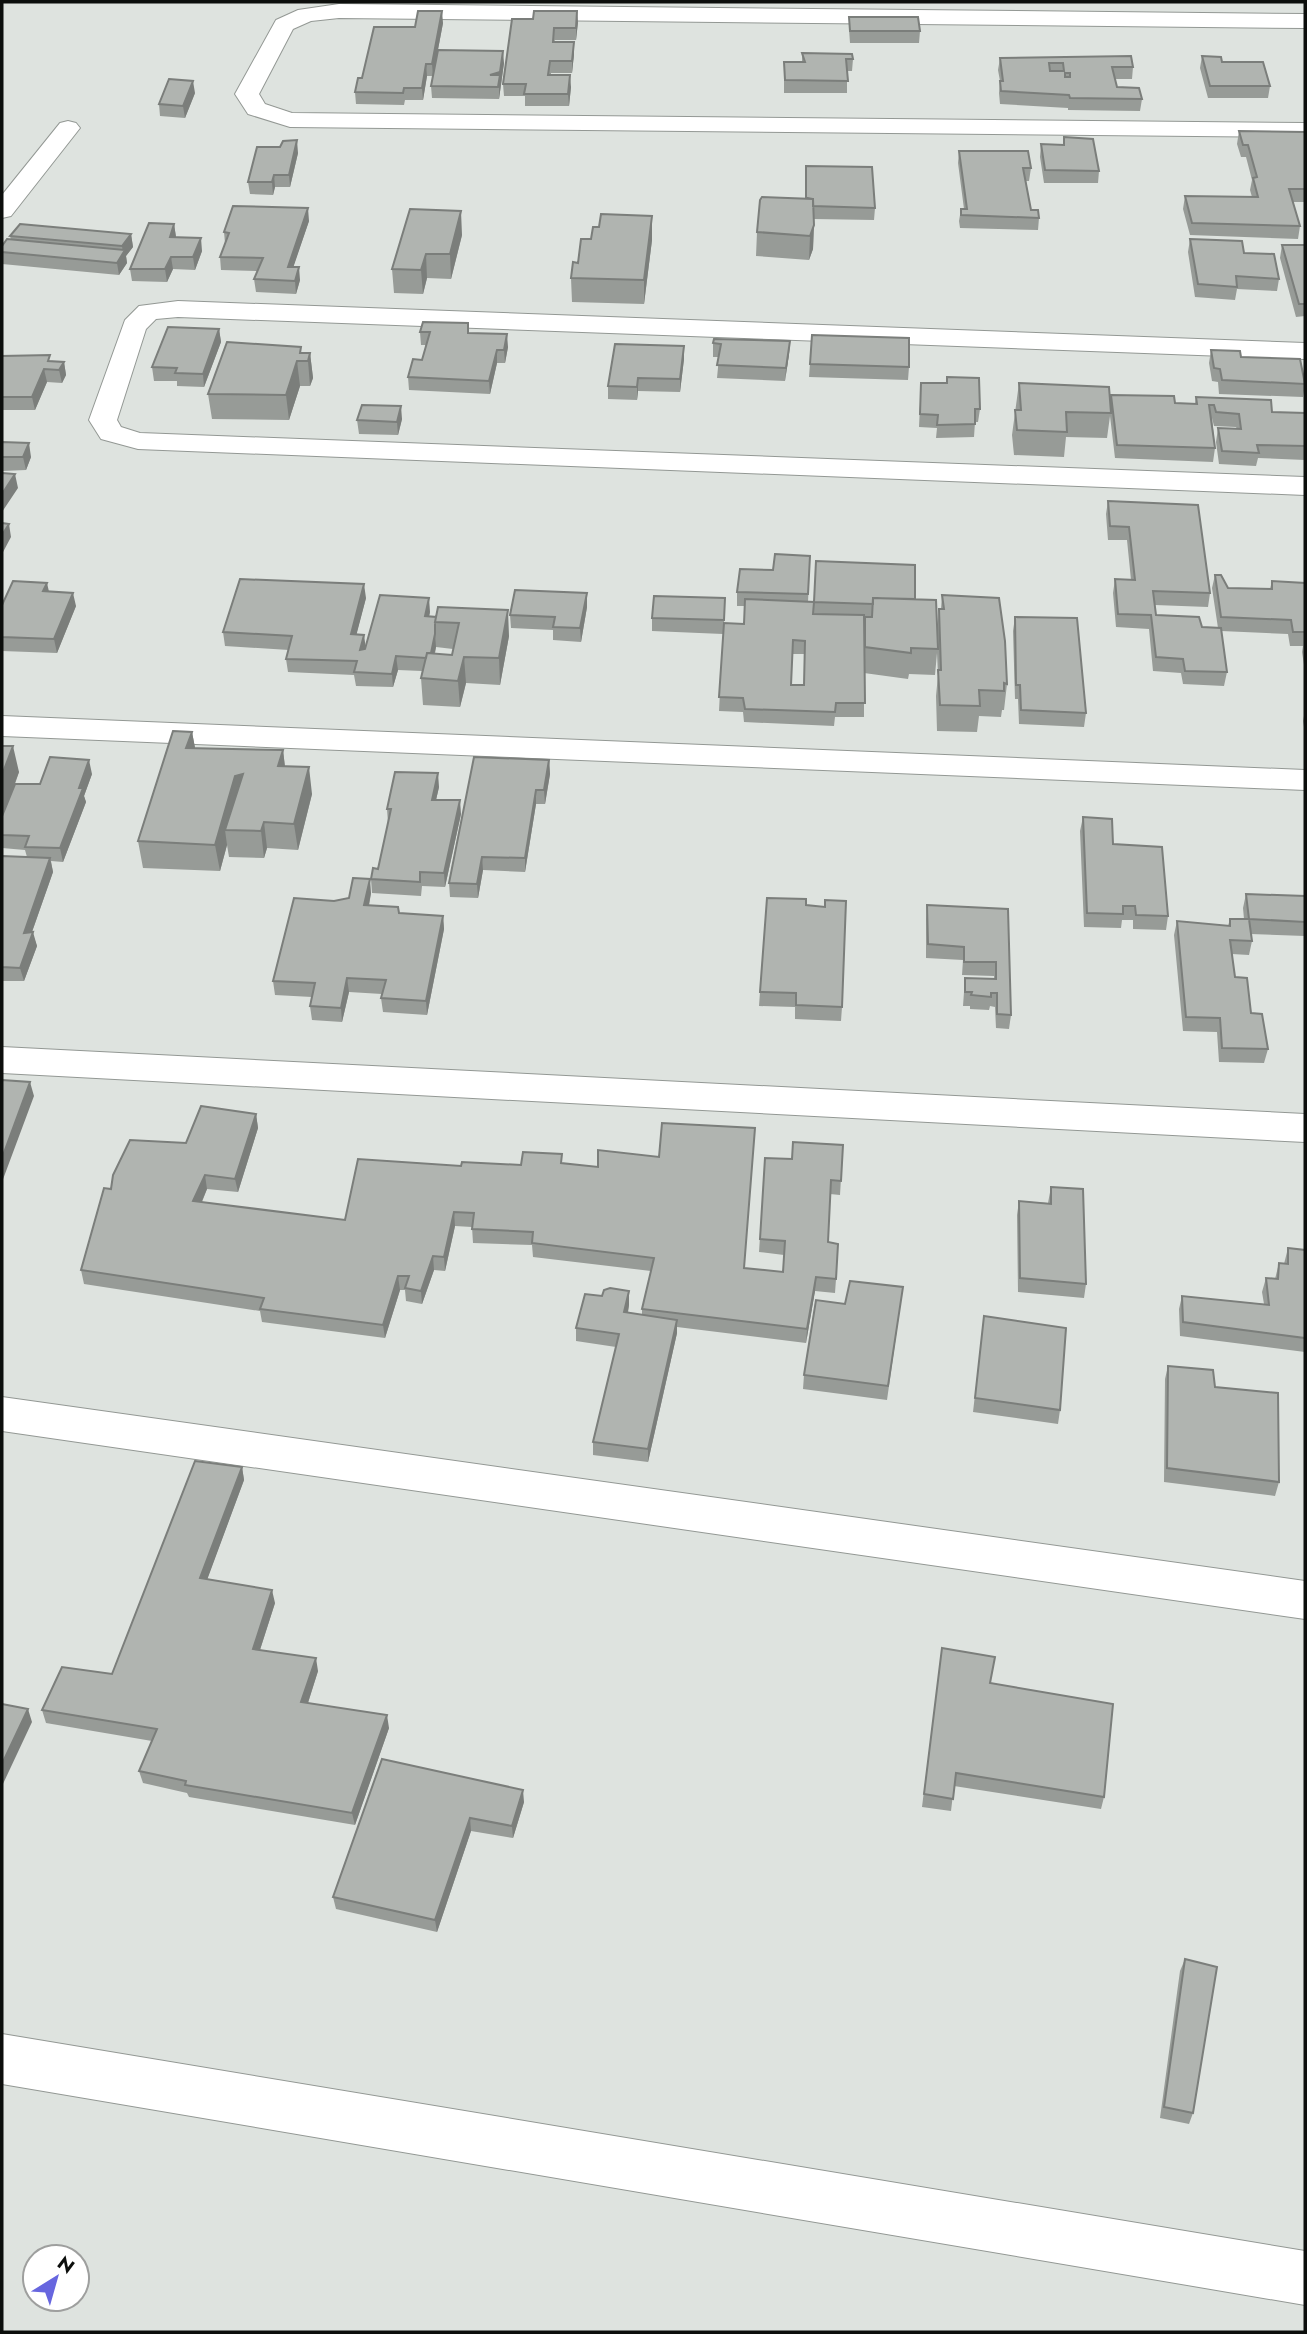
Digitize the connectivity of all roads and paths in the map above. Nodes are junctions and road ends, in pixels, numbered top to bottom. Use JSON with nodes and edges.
{"nodes":[{"id":1,"x":1305,"y":22,"type":"edge"},
{"id":2,"x":68,"y":128,"type":"dead end"},
{"id":3,"x":1305,"y":130,"type":"edge"},
{"id":4,"x":2,"y":211,"type":"edge"},
{"id":5,"x":1305,"y":351,"type":"edge"},
{"id":6,"x":1305,"y":486,"type":"edge"},
{"id":7,"x":2,"y":726,"type":"edge"},
{"id":8,"x":1305,"y":780,"type":"edge"},
{"id":9,"x":2,"y":1060,"type":"edge"},
{"id":10,"x":1305,"y":1128,"type":"edge"},
{"id":11,"x":2,"y":1414,"type":"edge"},
{"id":12,"x":1305,"y":1600,"type":"edge"},
{"id":13,"x":2,"y":2059,"type":"edge"},
{"id":14,"x":1305,"y":2278,"type":"edge"}],
"edges":[{"from":1,"to":3,"type":"street"},
{"from":2,"to":4,"type":"street"},
{"from":5,"to":6,"type":"street"},
{"from":7,"to":8,"type":"street"},
{"from":9,"to":10,"type":"street"},
{"from":11,"to":12,"type":"street"},
{"from":13,"to":14,"type":"street"}]}
